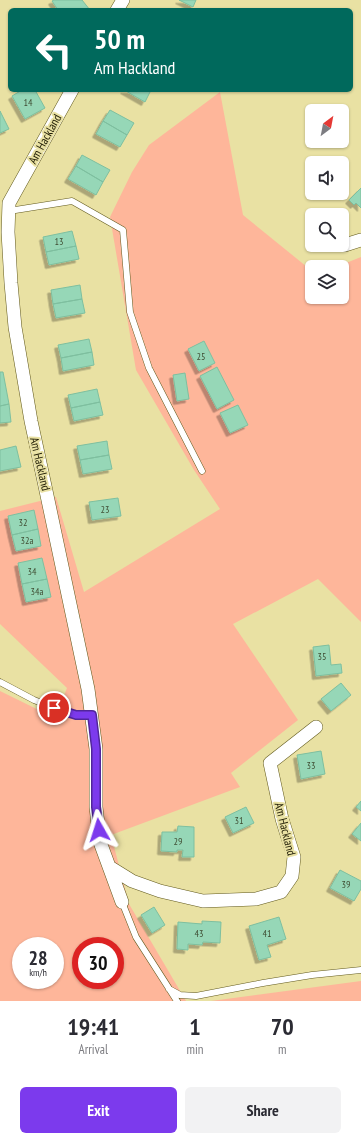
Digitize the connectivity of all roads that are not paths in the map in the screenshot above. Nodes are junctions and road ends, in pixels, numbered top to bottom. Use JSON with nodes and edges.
{"nodes":[{"id":1,"x":71,"y":92,"type":"edge"},
{"id":2,"x":6,"y":206,"type":"edge"},
{"id":3,"x":361,"y":240,"type":"edge"},
{"id":4,"x":349,"y":244,"type":"edge"},
{"id":5,"x":202,"y":471,"type":"dead end"},
{"id":6,"x":0,"y":682,"type":"edge"},
{"id":7,"x":92,"y":715,"type":"junction"},
{"id":8,"x":316,"y":727,"type":"dead end"},
{"id":9,"x":110,"y":868,"type":"junction"},
{"id":10,"x":122,"y":902,"type":"joint"},
{"id":11,"x":361,"y":970,"type":"edge"},
{"id":12,"x":169,"y":989,"type":"junction"},
{"id":13,"x":177,"y":1001,"type":"edge"}],
"edges":[{"from":1,"to":2,"type":"street","name":"Am Hackland"},
{"from":2,"to":5,"type":"lane"},
{"from":2,"to":7,"type":"street","name":"Am Hackland"},
{"from":3,"to":4,"type":"street"},
{"from":6,"to":7,"type":"lane"},
{"from":7,"to":9,"type":"street","name":"Am Hackland"},
{"from":8,"to":9,"type":"street","name":"Am Hackland"},
{"from":9,"to":10,"type":"street","name":"Am Hackland"},
{"from":10,"to":12,"type":"lane","name":"Am Hackland"},
{"from":11,"to":12,"type":"lane"},
{"from":12,"to":13,"type":"lane","name":"Am Hackland"}]}
